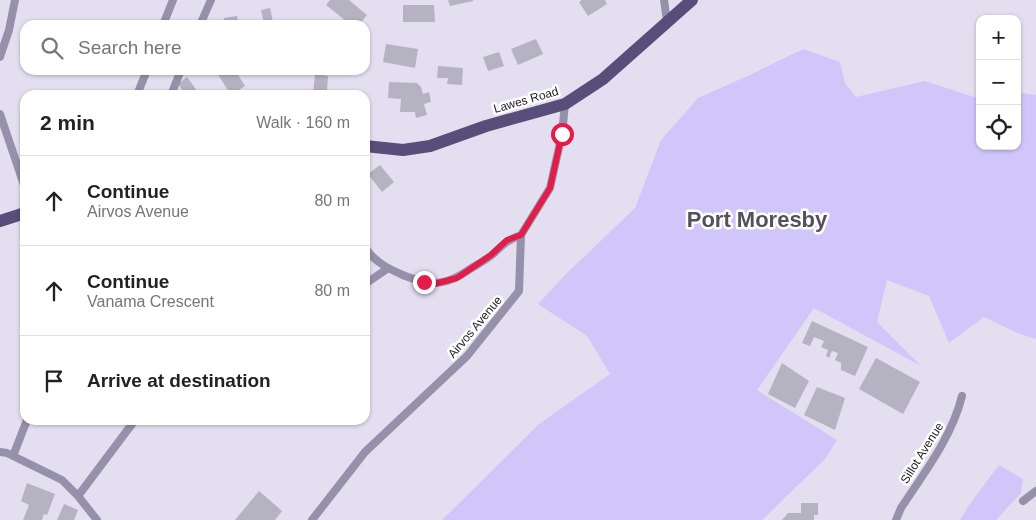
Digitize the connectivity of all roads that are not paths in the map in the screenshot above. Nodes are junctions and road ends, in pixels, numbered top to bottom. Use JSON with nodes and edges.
{"nodes":[{"id":1,"x":15,"y":0,"type":"edge"},
{"id":2,"x":173,"y":0,"type":"edge"},
{"id":3,"x":211,"y":0,"type":"edge"},
{"id":4,"x":664,"y":0,"type":"edge"},
{"id":5,"x":692,"y":0,"type":"edge"},
{"id":6,"x":166,"y":20,"type":"edge"},
{"id":7,"x":202,"y":20,"type":"edge"},
{"id":8,"x":667,"y":21,"type":"junction"},
{"id":9,"x":0,"y":57,"type":"edge"},
{"id":10,"x":144,"y":75,"type":"edge"},
{"id":11,"x":179,"y":75,"type":"edge"},
{"id":12,"x":139,"y":90,"type":"edge"},
{"id":13,"x":173,"y":90,"type":"edge"},
{"id":14,"x":565,"y":104,"type":"junction"},
{"id":15,"x":0,"y":114,"type":"edge"},
{"id":16,"x":370,"y":147,"type":"edge"},
{"id":17,"x":20,"y":173,"type":"edge"},
{"id":18,"x":20,"y":215,"type":"edge"},
{"id":19,"x":0,"y":221,"type":"edge"},
{"id":20,"x":521,"y":235,"type":"junction"},
{"id":21,"x":370,"y":253,"type":"edge"},
{"id":22,"x":387,"y":269,"type":"junction"},
{"id":23,"x":370,"y":281,"type":"edge"},
{"id":24,"x":962,"y":396,"type":"dead end"},
{"id":25,"x":25,"y":425,"type":"edge"},
{"id":26,"x":131,"y":425,"type":"edge"},
{"id":27,"x":0,"y":452,"type":"edge"},
{"id":28,"x":13,"y":456,"type":"junction"},
{"id":29,"x":1036,"y":491,"type":"edge"},
{"id":30,"x":78,"y":496,"type":"junction"},
{"id":31,"x":1023,"y":501,"type":"dead end"},
{"id":32,"x":97,"y":520,"type":"edge"},
{"id":33,"x":312,"y":520,"type":"edge"},
{"id":34,"x":896,"y":520,"type":"edge"}],
"edges":[{"from":1,"to":9,"type":"street"},
{"from":2,"to":6,"type":"street"},
{"from":3,"to":7,"type":"street"},
{"from":4,"to":8,"type":"street"},
{"from":5,"to":8,"type":"main road","name":"Lawes Road"},
{"from":8,"to":14,"type":"main road","name":"Lawes Road"},
{"from":10,"to":12,"type":"street"},
{"from":11,"to":13,"type":"street"},
{"from":14,"to":16,"type":"main road","name":"Lawes Road"},
{"from":14,"to":20,"type":"street","name":"Airvos Avenue"},
{"from":15,"to":17,"type":"street"},
{"from":18,"to":19,"type":"main road"},
{"from":20,"to":22,"type":"street"},
{"from":20,"to":33,"type":"street","name":"Airvos Avenue"},
{"from":21,"to":22,"type":"street"},
{"from":22,"to":23,"type":"street"},
{"from":24,"to":34,"type":"street","name":"Sillot Avenue"},
{"from":25,"to":28,"type":"street"},
{"from":26,"to":30,"type":"street"},
{"from":27,"to":28,"type":"street"},
{"from":28,"to":30,"type":"street"},
{"from":29,"to":31,"type":"street"},
{"from":30,"to":32,"type":"street"}]}
